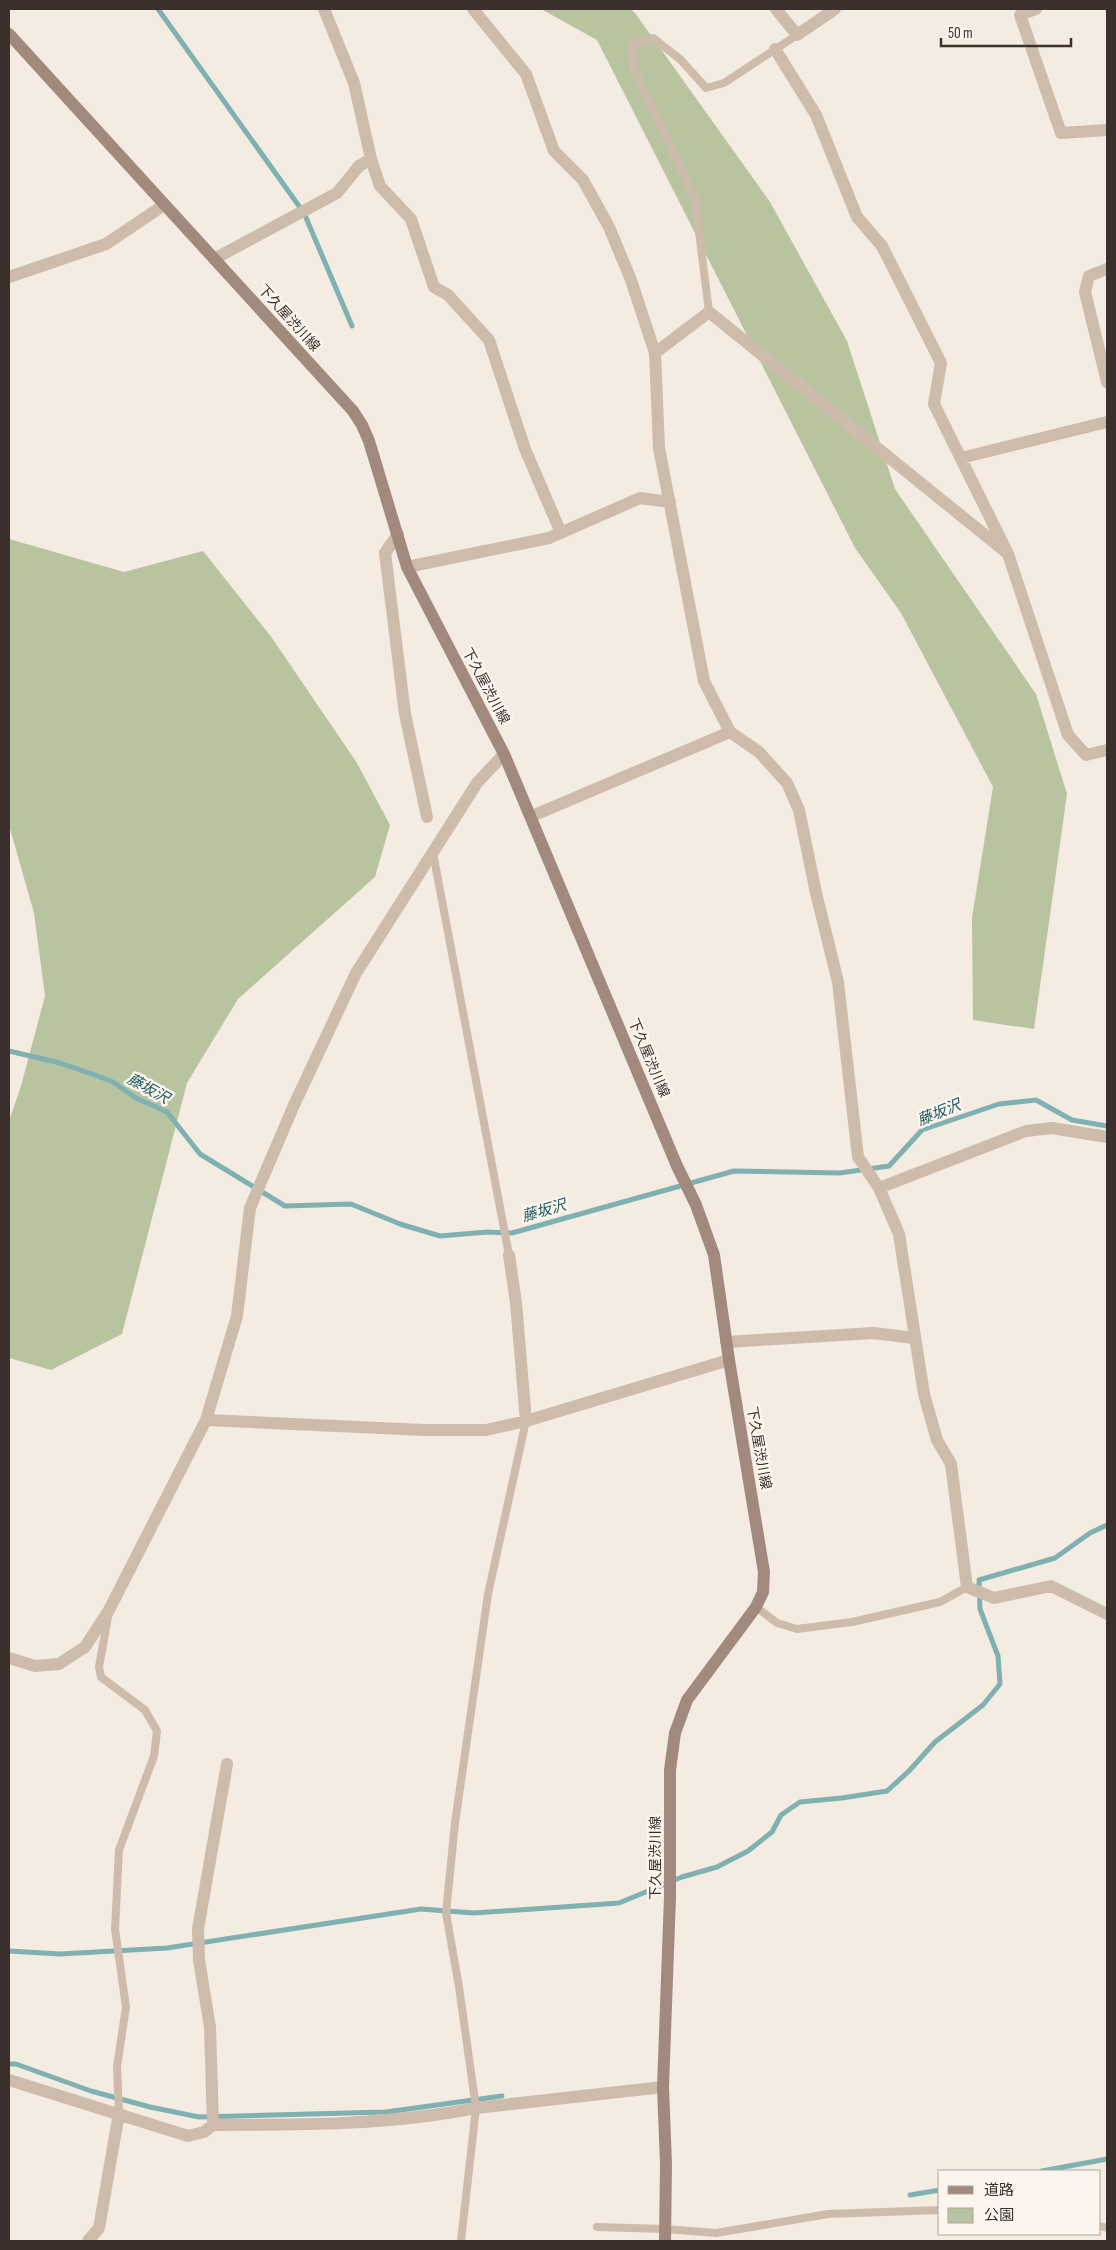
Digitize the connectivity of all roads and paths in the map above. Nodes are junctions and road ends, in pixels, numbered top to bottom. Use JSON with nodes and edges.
{"nodes":[{"id":1,"x":324,"y":9,"type":"edge"},
{"id":2,"x":473,"y":9,"type":"edge"},
{"id":3,"x":776,"y":9,"type":"edge"},
{"id":4,"x":835,"y":9,"type":"edge"},
{"id":5,"x":1036,"y":9,"type":"edge"},
{"id":6,"x":9,"y":34,"type":"edge"},
{"id":7,"x":797,"y":35,"type":"junction"},
{"id":8,"x":775,"y":49,"type":"junction"},
{"id":9,"x":1107,"y":130,"type":"edge"},
{"id":10,"x":371,"y":159,"type":"junction"},
{"id":11,"x":164,"y":205,"type":"junction"},
{"id":12,"x":214,"y":258,"type":"junction"},
{"id":13,"x":1107,"y":269,"type":"edge"},
{"id":14,"x":9,"y":278,"type":"edge"},
{"id":15,"x":709,"y":312,"type":"junction"},
{"id":16,"x":654,"y":353,"type":"junction"},
{"id":17,"x":1107,"y":382,"type":"edge"},
{"id":18,"x":1107,"y":422,"type":"edge"},
{"id":19,"x":961,"y":458,"type":"junction"},
{"id":20,"x":670,"y":502,"type":"junction"},
{"id":21,"x":561,"y":533,"type":"junction"},
{"id":22,"x":398,"y":534,"type":"junction"},
{"id":23,"x":1008,"y":554,"type":"junction"},
{"id":24,"x":407,"y":567,"type":"junction"},
{"id":25,"x":730,"y":732,"type":"junction"},
{"id":26,"x":1107,"y":750,"type":"edge"},
{"id":27,"x":504,"y":754,"type":"junction"},
{"id":28,"x":532,"y":816,"type":"junction"},
{"id":29,"x":427,"y":817,"type":"dead end"},
{"id":30,"x":433,"y":853,"type":"junction"},
{"id":31,"x":1107,"y":1137,"type":"edge"},
{"id":32,"x":879,"y":1188,"type":"junction"},
{"id":33,"x":509,"y":1255,"type":"joint"},
{"id":34,"x":914,"y":1338,"type":"junction"},
{"id":35,"x":726,"y":1342,"type":"junction"},
{"id":36,"x":728,"y":1360,"type":"junction"},
{"id":37,"x":206,"y":1420,"type":"junction"},
{"id":38,"x":526,"y":1421,"type":"junction"},
{"id":39,"x":966,"y":1587,"type":"junction"},
{"id":40,"x":756,"y":1607,"type":"junction"},
{"id":41,"x":109,"y":1610,"type":"junction"},
{"id":42,"x":1107,"y":1614,"type":"edge"},
{"id":43,"x":9,"y":1658,"type":"edge"},
{"id":44,"x":227,"y":1764,"type":"dead end"},
{"id":45,"x":9,"y":2080,"type":"edge"},
{"id":46,"x":663,"y":2087,"type":"junction"},
{"id":47,"x":476,"y":2108,"type":"junction"},
{"id":48,"x":120,"y":2113,"type":"junction"},
{"id":49,"x":213,"y":2126,"type":"junction"},
{"id":50,"x":938,"y":2210,"type":"edge"},
{"id":51,"x":597,"y":2227,"type":"dead end"},
{"id":52,"x":665,"y":2235,"type":"edge"},
{"id":53,"x":88,"y":2241,"type":"edge"},
{"id":54,"x":462,"y":2241,"type":"edge"}],
"edges":[{"from":1,"to":10,"type":"street"},
{"from":2,"to":16,"type":"street"},
{"from":3,"to":7,"type":"street"},
{"from":4,"to":7,"type":"street"},
{"from":5,"to":9,"type":"street"},
{"from":6,"to":11,"type":"main road","name":"下久屋渋川線"},
{"from":7,"to":8,"type":"lane"},
{"from":8,"to":15,"type":"lane"},
{"from":8,"to":19,"type":"street"},
{"from":10,"to":12,"type":"street"},
{"from":10,"to":21,"type":"street"},
{"from":11,"to":12,"type":"main road","name":"下久屋渋川線"},
{"from":11,"to":14,"type":"street"},
{"from":12,"to":22,"type":"main road","name":"下久屋渋川線"},
{"from":13,"to":17,"type":"street"},
{"from":15,"to":16,"type":"street"},
{"from":15,"to":23,"type":"street"},
{"from":16,"to":20,"type":"street"},
{"from":18,"to":19,"type":"street"},
{"from":19,"to":23,"type":"street"},
{"from":20,"to":21,"type":"street"},
{"from":20,"to":25,"type":"street"},
{"from":21,"to":24,"type":"street"},
{"from":22,"to":24,"type":"main road","name":"下久屋渋川線"},
{"from":22,"to":29,"type":"street"},
{"from":23,"to":26,"type":"street"},
{"from":24,"to":27,"type":"main road","name":"下久屋渋川線"},
{"from":25,"to":28,"type":"street"},
{"from":25,"to":32,"type":"street"},
{"from":27,"to":28,"type":"main road","name":"下久屋渋川線"},
{"from":27,"to":30,"type":"street"},
{"from":28,"to":35,"type":"main road","name":"下久屋渋川線"},
{"from":30,"to":33,"type":"lane"},
{"from":30,"to":37,"type":"street"},
{"from":31,"to":32,"type":"street"},
{"from":32,"to":34,"type":"street"},
{"from":33,"to":38,"type":"street"},
{"from":34,"to":35,"type":"street"},
{"from":34,"to":39,"type":"street"},
{"from":35,"to":36,"type":"main road","name":"下久屋渋川線"},
{"from":36,"to":38,"type":"street"},
{"from":36,"to":40,"type":"main road","name":"下久屋渋川線"},
{"from":37,"to":38,"type":"street"},
{"from":37,"to":41,"type":"street"},
{"from":38,"to":47,"type":"lane"},
{"from":39,"to":40,"type":"lane"},
{"from":39,"to":42,"type":"street"},
{"from":40,"to":46,"type":"main road","name":"下久屋渋川線"},
{"from":41,"to":43,"type":"street"},
{"from":41,"to":48,"type":"lane"},
{"from":44,"to":49,"type":"street"},
{"from":45,"to":48,"type":"street"},
{"from":46,"to":47,"type":"street"},
{"from":46,"to":52,"type":"main road","name":"下久屋渋川線"},
{"from":47,"to":49,"type":"street"},
{"from":47,"to":54,"type":"lane"},
{"from":48,"to":49,"type":"street"},
{"from":48,"to":53,"type":"street"},
{"from":50,"to":52,"type":"lane"},
{"from":51,"to":52,"type":"lane"}]}
